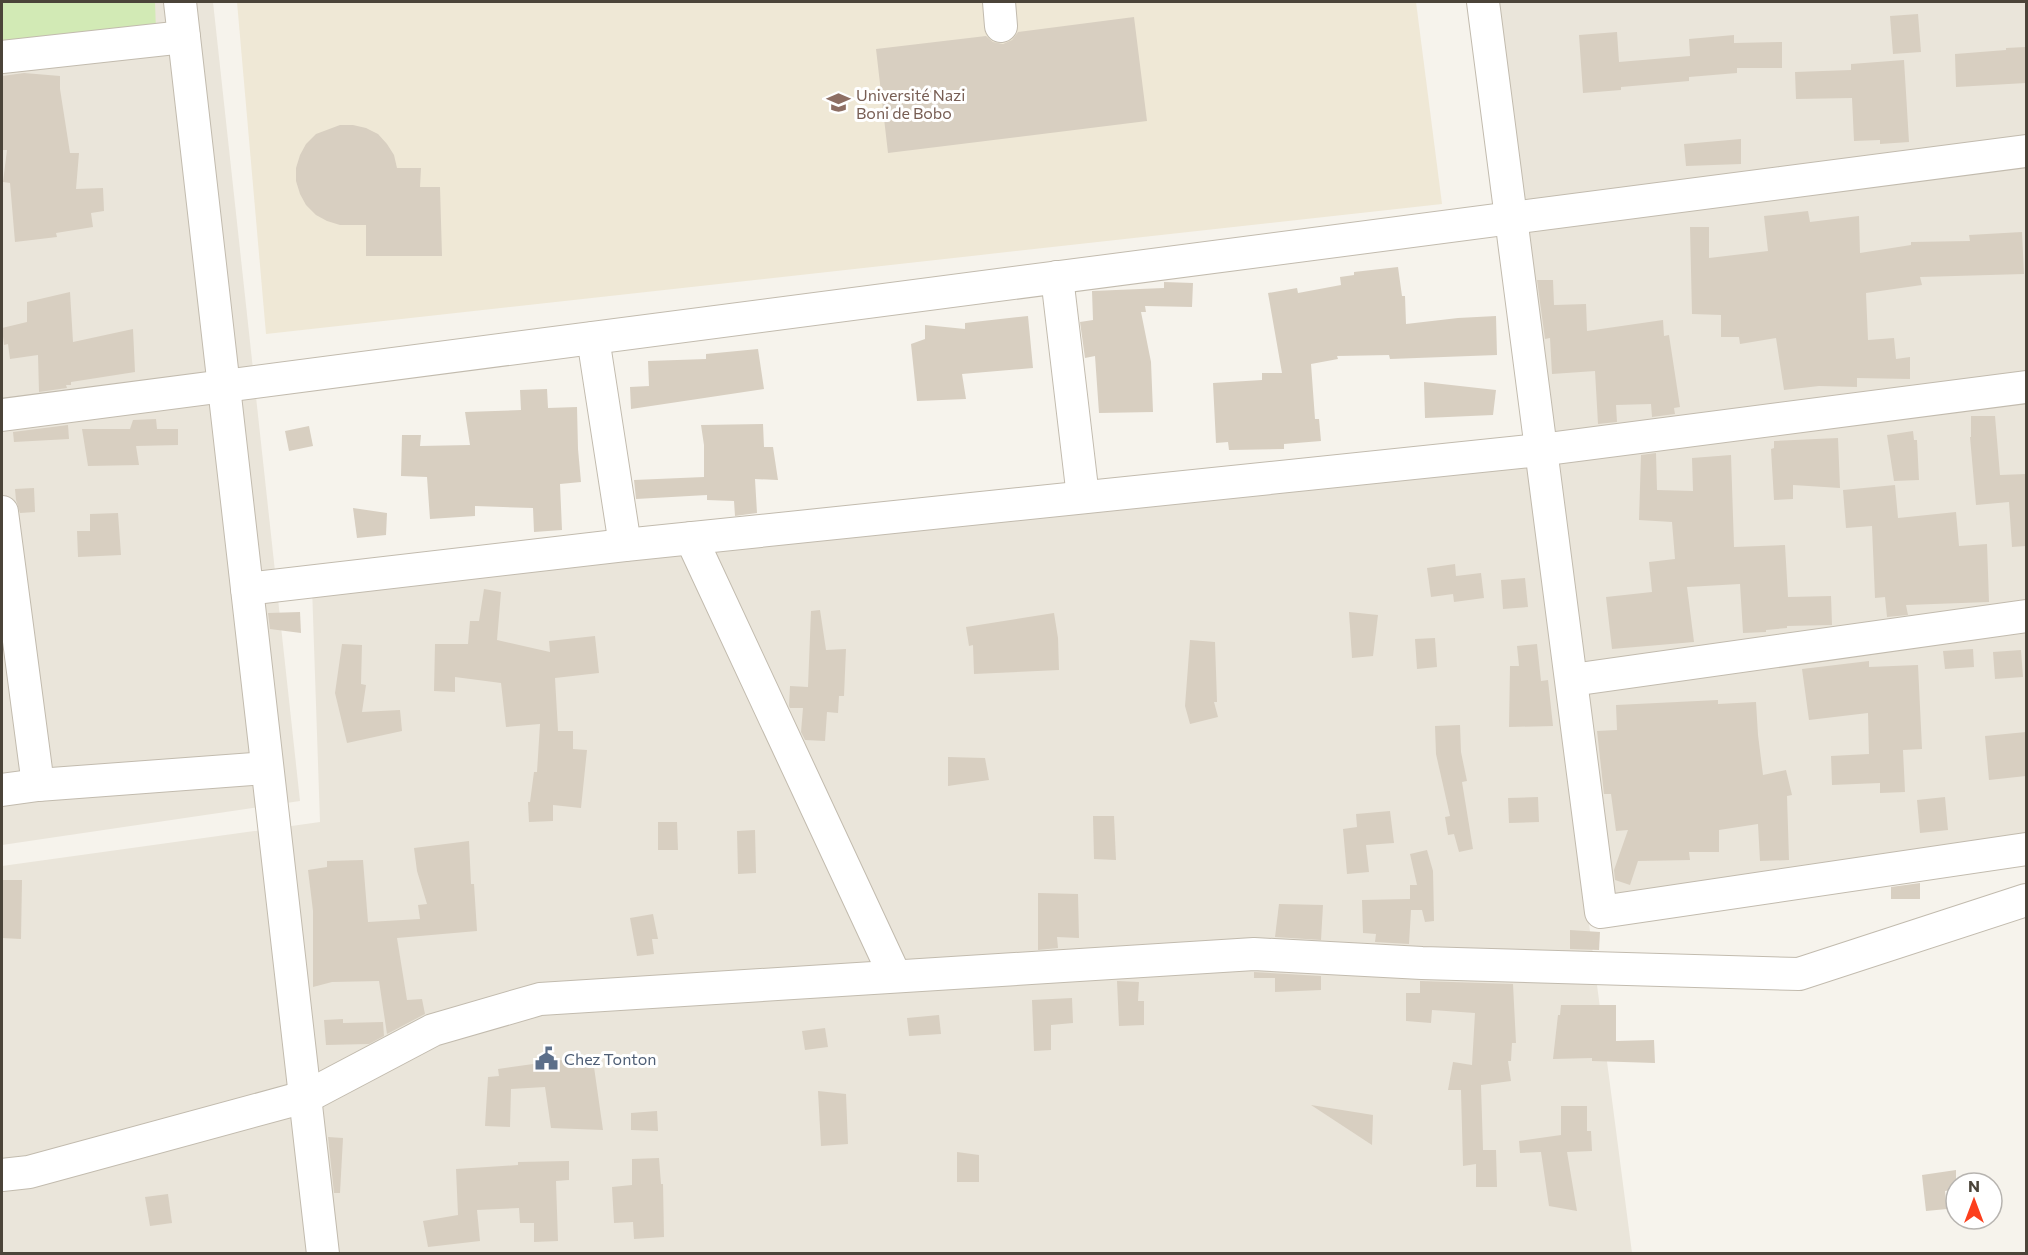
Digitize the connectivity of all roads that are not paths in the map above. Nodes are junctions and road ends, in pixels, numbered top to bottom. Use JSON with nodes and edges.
{"nodes":[{"id":1,"x":180,"y":2,"type":"edge"},
{"id":2,"x":1483,"y":2,"type":"edge"},
{"id":3,"x":184,"y":37,"type":"junction"},
{"id":4,"x":2,"y":57,"type":"edge"},
{"id":5,"x":2026,"y":151,"type":"edge"},
{"id":6,"x":1510,"y":218,"type":"junction"},
{"id":7,"x":1057,"y":278,"type":"junction"},
{"id":8,"x":594,"y":338,"type":"junction"},
{"id":9,"x":224,"y":386,"type":"junction"},
{"id":10,"x":2026,"y":387,"type":"edge"},
{"id":11,"x":2,"y":415,"type":"edge"},
{"id":12,"x":1540,"y":450,"type":"junction"},
{"id":13,"x":1083,"y":497,"type":"junction"},
{"id":14,"x":2,"y":512,"type":"edge"},
{"id":15,"x":691,"y":538,"type":"junction"},
{"id":16,"x":625,"y":545,"type":"junction"},
{"id":17,"x":247,"y":589,"type":"junction"},
{"id":18,"x":2026,"y":616,"type":"edge"},
{"id":19,"x":1572,"y":681,"type":"junction"},
{"id":20,"x":267,"y":768,"type":"junction"},
{"id":21,"x":38,"y":785,"type":"junction"},
{"id":22,"x":2,"y":790,"type":"edge"},
{"id":23,"x":2026,"y":849,"type":"edge"},
{"id":24,"x":2026,"y":900,"type":"edge"},
{"id":25,"x":895,"y":976,"type":"junction"},
{"id":26,"x":305,"y":1096,"type":"junction"},
{"id":27,"x":2,"y":1175,"type":"edge"},
{"id":28,"x":323,"y":1254,"type":"edge"}],
"edges":[{"from":1,"to":3,"type":"street"},
{"from":2,"to":6,"type":"street"},
{"from":3,"to":4,"type":"street"},
{"from":3,"to":9,"type":"street"},
{"from":5,"to":6,"type":"street"},
{"from":6,"to":7,"type":"street"},
{"from":6,"to":12,"type":"street"},
{"from":7,"to":8,"type":"street"},
{"from":7,"to":13,"type":"street"},
{"from":8,"to":9,"type":"street"},
{"from":8,"to":16,"type":"street"},
{"from":9,"to":11,"type":"street"},
{"from":9,"to":17,"type":"street"},
{"from":10,"to":12,"type":"street"},
{"from":12,"to":13,"type":"street"},
{"from":12,"to":19,"type":"street"},
{"from":13,"to":15,"type":"street"},
{"from":14,"to":21,"type":"street"},
{"from":15,"to":16,"type":"street"},
{"from":15,"to":25,"type":"street"},
{"from":16,"to":17,"type":"street"},
{"from":17,"to":20,"type":"street"},
{"from":18,"to":19,"type":"street"},
{"from":19,"to":23,"type":"street"},
{"from":20,"to":21,"type":"street"},
{"from":20,"to":26,"type":"street"},
{"from":21,"to":22,"type":"street"},
{"from":24,"to":25,"type":"street"},
{"from":25,"to":26,"type":"street"},
{"from":26,"to":27,"type":"street"},
{"from":26,"to":28,"type":"street"}]}
